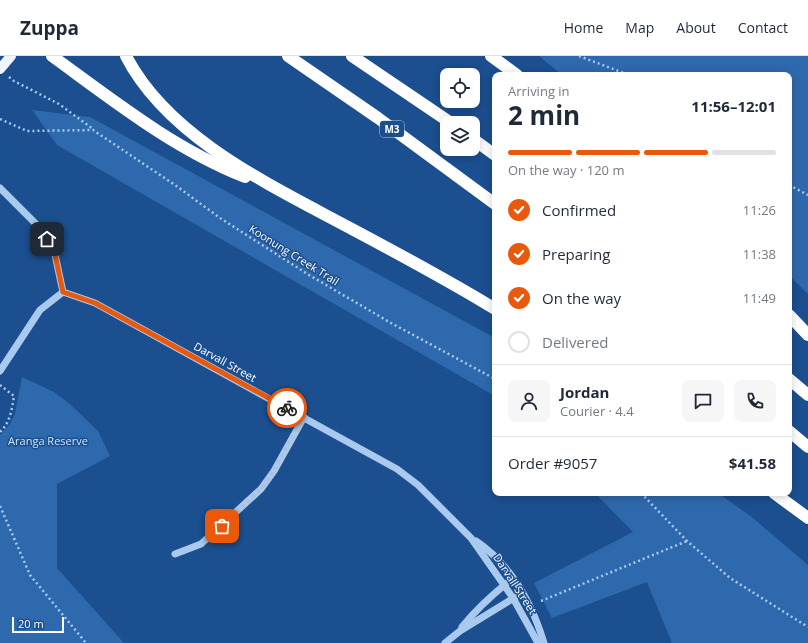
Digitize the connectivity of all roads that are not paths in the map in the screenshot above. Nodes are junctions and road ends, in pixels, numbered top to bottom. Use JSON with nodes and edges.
{"nodes":[{"id":1,"x":11,"y":56,"type":"edge"},
{"id":2,"x":52,"y":56,"type":"edge"},
{"id":3,"x":126,"y":56,"type":"edge"},
{"id":4,"x":288,"y":56,"type":"edge"},
{"id":5,"x":352,"y":56,"type":"edge"},
{"id":6,"x":491,"y":56,"type":"edge"},
{"id":7,"x":2,"y":71,"type":"edge"},
{"id":8,"x":514,"y":72,"type":"edge"},
{"id":9,"x":441,"y":116,"type":"edge"},
{"id":10,"x":480,"y":144,"type":"edge"},
{"id":11,"x":492,"y":153,"type":"edge"},
{"id":12,"x":0,"y":188,"type":"edge"},
{"id":13,"x":280,"y":190,"type":"junction"},
{"id":14,"x":492,"y":202,"type":"edge"},
{"id":15,"x":63,"y":292,"type":"junction"},
{"id":16,"x":492,"y":307,"type":"edge"},
{"id":17,"x":792,"y":318,"type":"edge"},
{"id":18,"x":808,"y":335,"type":"edge"},
{"id":19,"x":0,"y":371,"type":"edge"},
{"id":20,"x":792,"y":382,"type":"edge"},
{"id":21,"x":808,"y":395,"type":"edge"},
{"id":22,"x":304,"y":417,"type":"junction"},
{"id":23,"x":792,"y":434,"type":"edge"},
{"id":24,"x":808,"y":448,"type":"edge"},
{"id":25,"x":778,"y":496,"type":"edge"},
{"id":26,"x":808,"y":518,"type":"edge"},
{"id":27,"x":471,"y":538,"type":"junction"},
{"id":28,"x":175,"y":554,"type":"dead end"},
{"id":29,"x":513,"y":578,"type":"junction"},
{"id":30,"x":504,"y":585,"type":"junction"},
{"id":31,"x":522,"y":592,"type":"junction"},
{"id":32,"x":513,"y":598,"type":"junction"},
{"id":33,"x":460,"y":631,"type":"junction"},
{"id":34,"x":445,"y":643,"type":"edge"},
{"id":35,"x":538,"y":643,"type":"edge"},
{"id":36,"x":544,"y":643,"type":"edge"}],
"edges":[{"from":1,"to":7,"type":"main road"},
{"from":2,"to":13,"type":"highway"},
{"from":3,"to":13,"type":"highway"},
{"from":4,"to":14,"type":"highway","number":"M3"},
{"from":5,"to":9,"type":"highway"},
{"from":6,"to":8,"type":"highway"},
{"from":10,"to":11,"type":"highway"},
{"from":12,"to":15,"type":"street"},
{"from":13,"to":16,"type":"highway"},
{"from":15,"to":19,"type":"street"},
{"from":15,"to":22,"type":"street","name":"Darvall Street"},
{"from":17,"to":18,"type":"highway"},
{"from":20,"to":21,"type":"highway"},
{"from":22,"to":27,"type":"street","name":"Darvall Street"},
{"from":22,"to":28,"type":"street"},
{"from":23,"to":24,"type":"highway"},
{"from":25,"to":26,"type":"highway"},
{"from":27,"to":29,"type":"street","name":"Darvall Street"},
{"from":27,"to":30,"type":"street","name":"Darvall Street"},
{"from":29,"to":30,"type":"street"},
{"from":29,"to":31,"type":"street","name":"Darvall Street"},
{"from":30,"to":32,"type":"street","name":"Darvall Street"},
{"from":30,"to":33,"type":"street"},
{"from":31,"to":32,"type":"street"},
{"from":31,"to":36,"type":"street","name":"Darvall Street"},
{"from":32,"to":33,"type":"street"},
{"from":32,"to":35,"type":"street","name":"Darvall Street"},
{"from":33,"to":34,"type":"street"}]}
